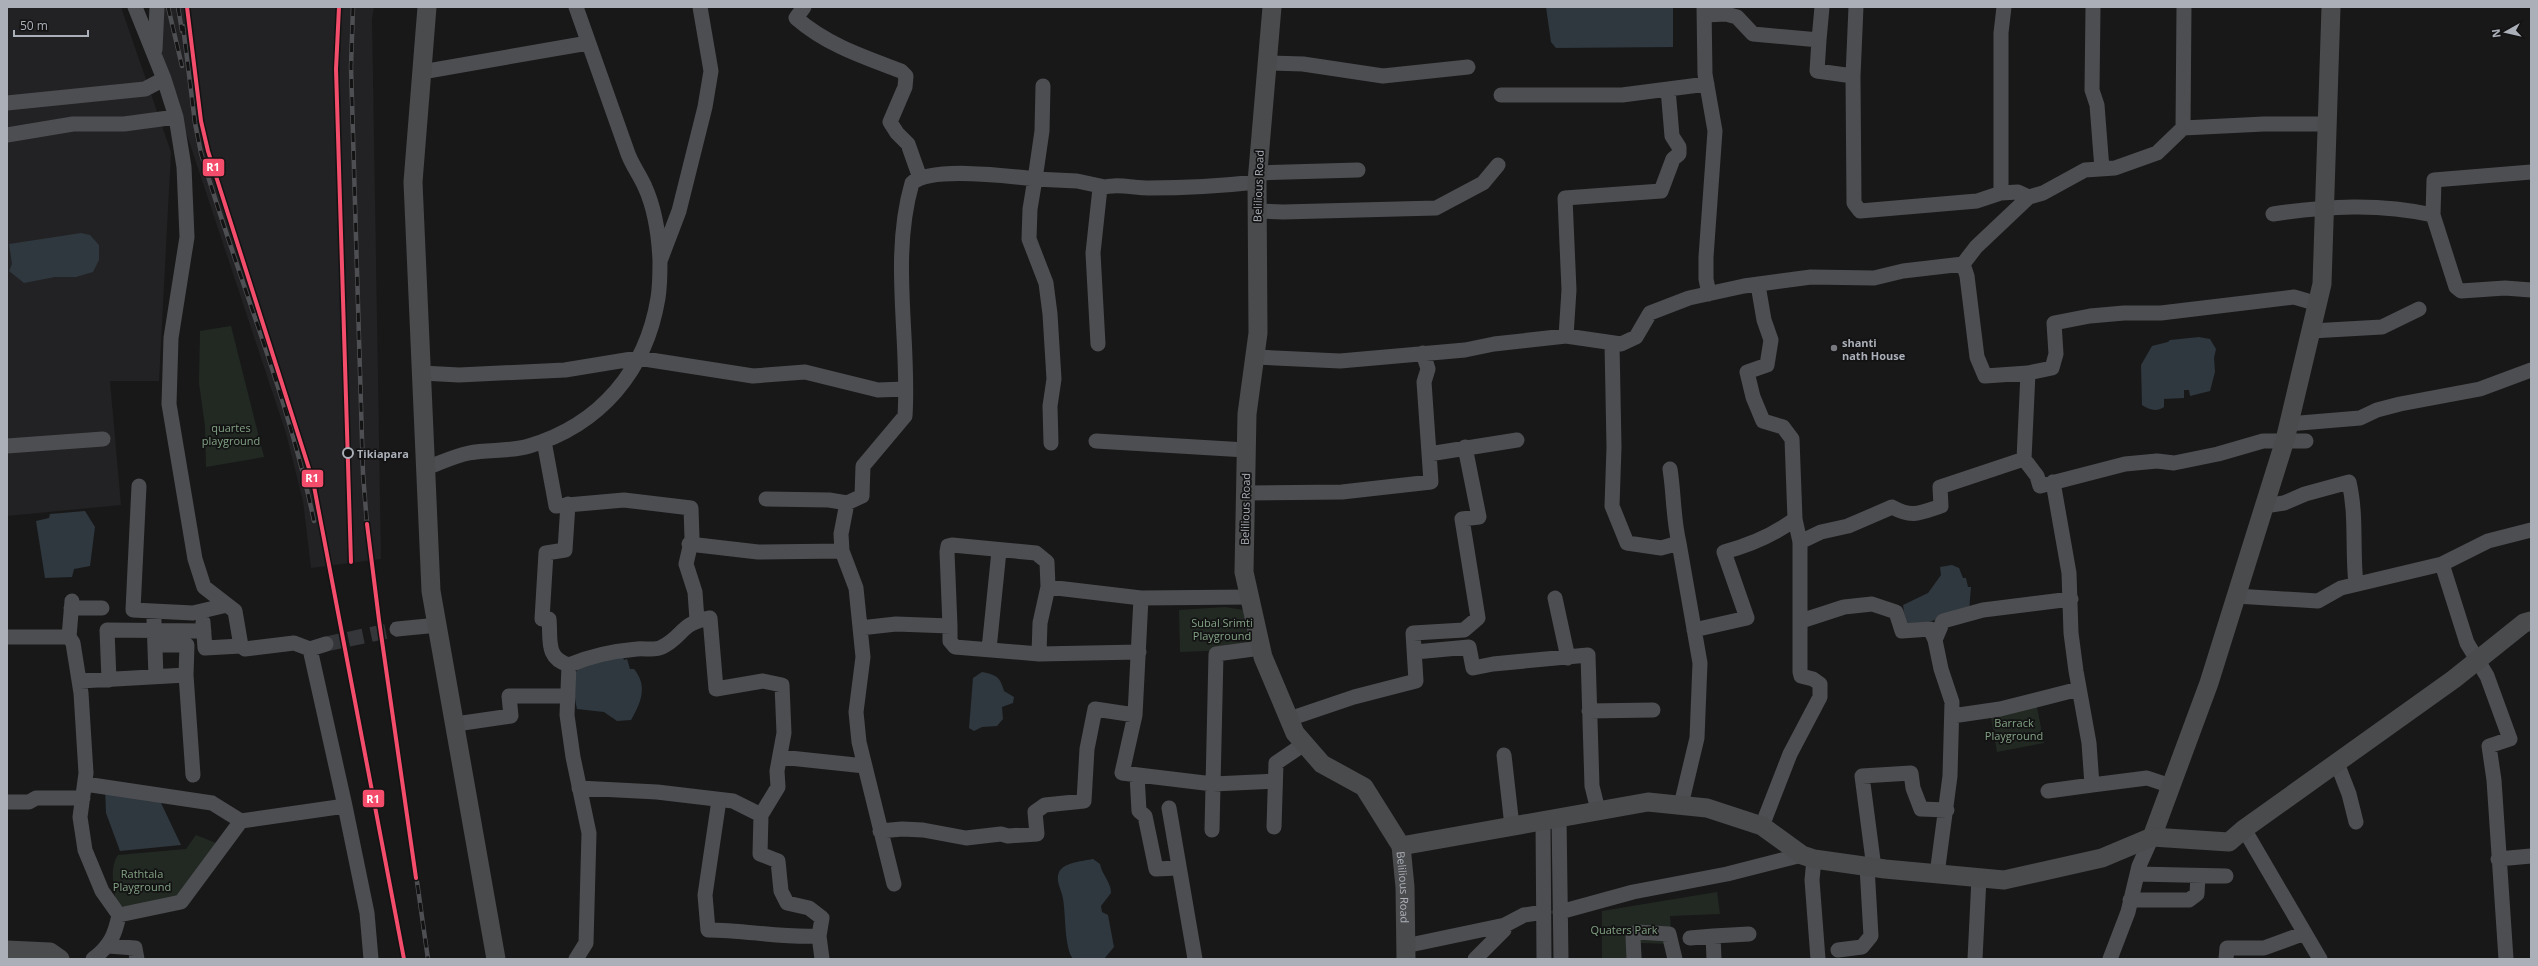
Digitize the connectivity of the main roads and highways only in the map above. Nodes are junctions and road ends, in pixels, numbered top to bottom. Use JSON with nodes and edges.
{"nodes":[{"id":1,"x":427,"y":7,"type":"edge"},
{"id":2,"x":1272,"y":7,"type":"edge"},
{"id":3,"x":2331,"y":7,"type":"edge"},
{"id":4,"x":2531,"y":621,"type":"edge"},
{"id":5,"x":2152,"y":837,"type":"junction"},
{"id":6,"x":1401,"y":846,"type":"junction"},
{"id":7,"x":7,"y":950,"type":"edge"},
{"id":8,"x":1402,"y":955,"type":"edge"},
{"id":9,"x":60,"y":959,"type":"edge"},
{"id":10,"x":496,"y":959,"type":"edge"}],
"edges":[{"from":1,"to":10,"type":"main road"},
{"from":2,"to":6,"type":"main road","name":"Belilious Road"},
{"from":3,"to":5,"type":"main road"},
{"from":4,"to":5,"type":"main road"},
{"from":5,"to":6,"type":"main road"},
{"from":6,"to":8,"type":"main road","name":"Belilious Road"},
{"from":7,"to":9,"type":"main road"}]}
